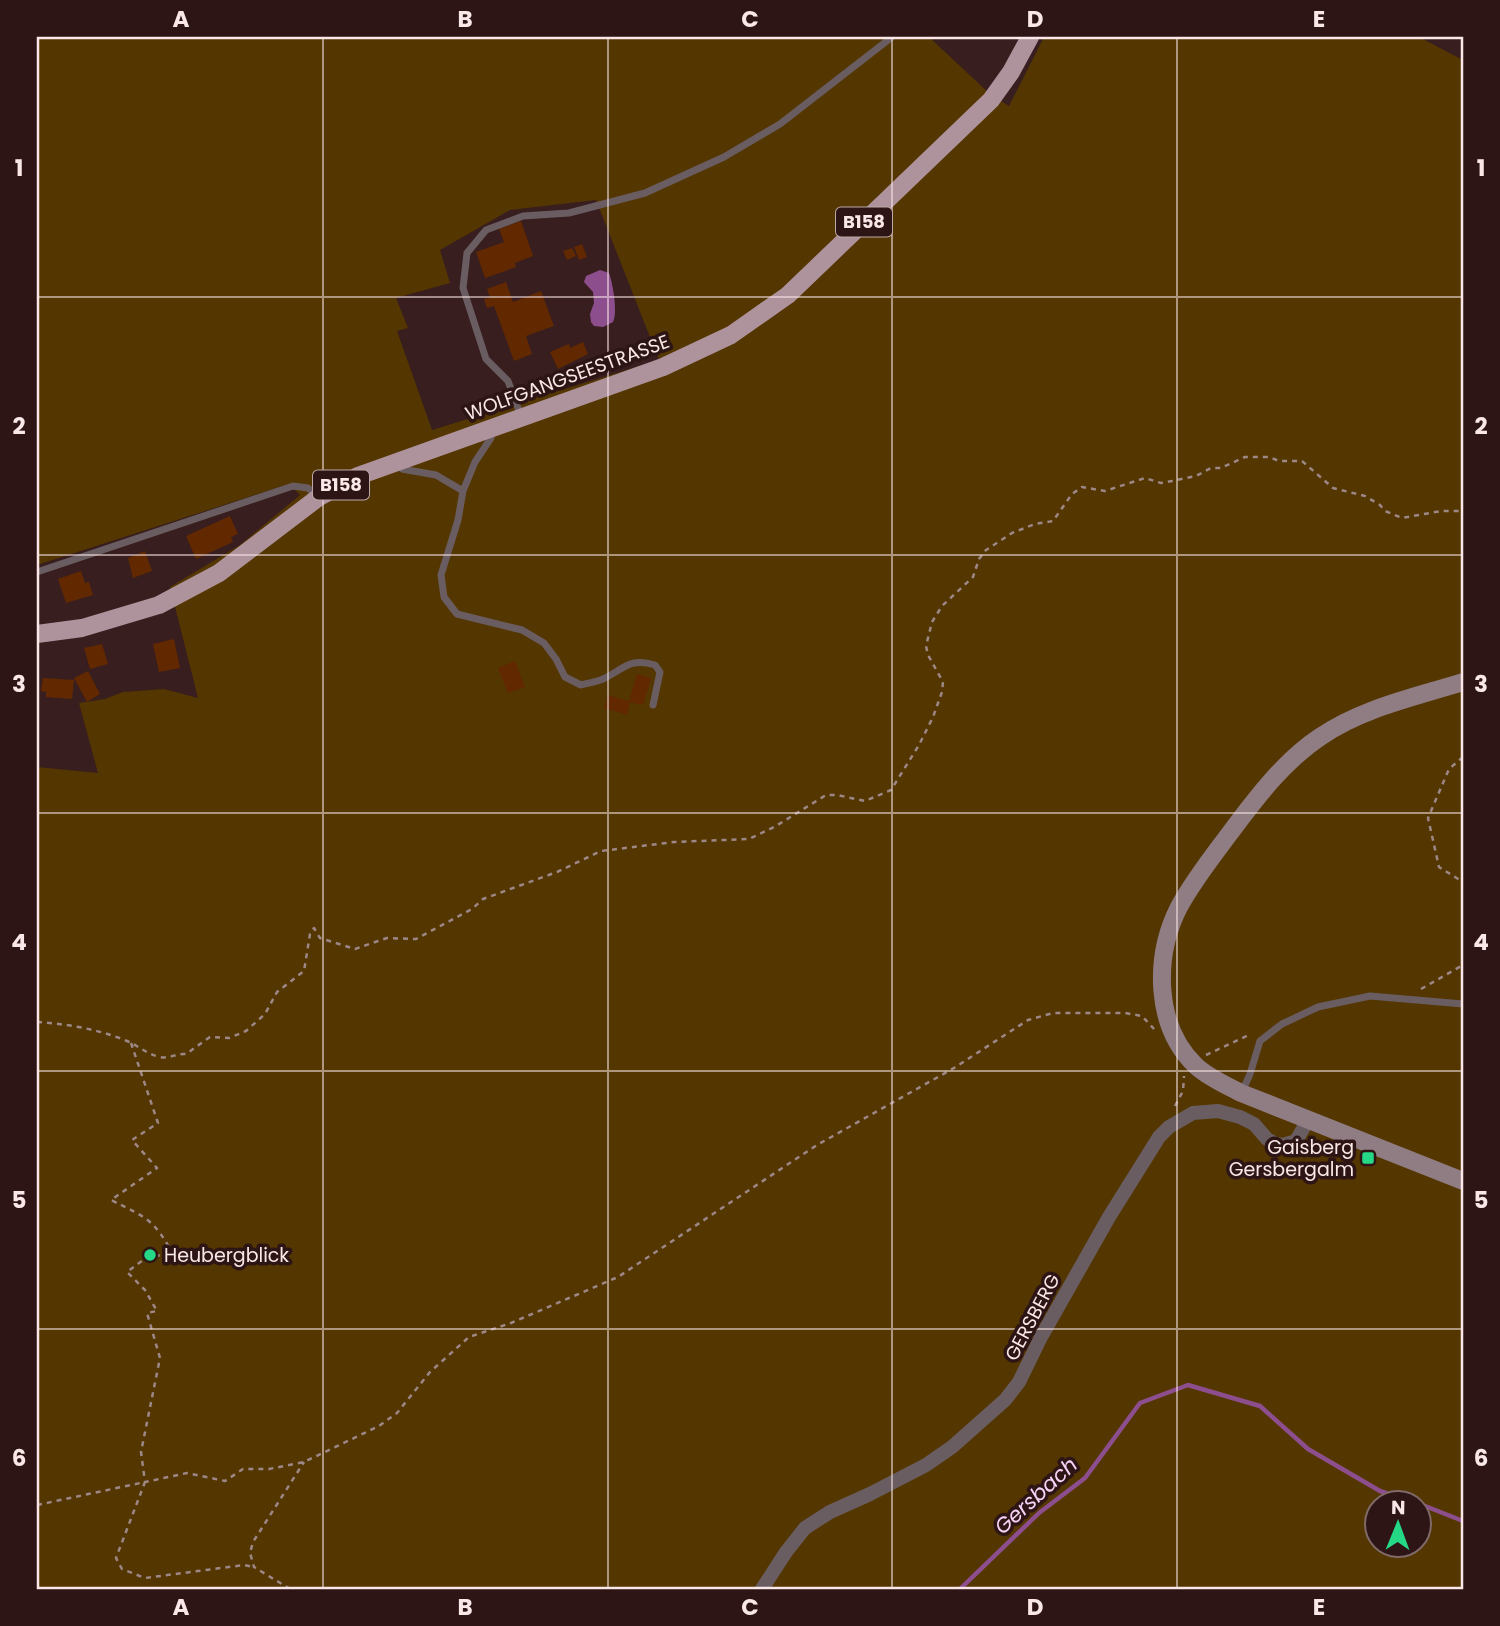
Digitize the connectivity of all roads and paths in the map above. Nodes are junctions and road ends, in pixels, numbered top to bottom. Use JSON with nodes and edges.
{"nodes":[{"id":1,"x":892,"y":37,"type":"edge"},
{"id":2,"x":1030,"y":37,"type":"edge"},
{"id":3,"x":522,"y":417,"type":"junction"},
{"id":4,"x":489,"y":428,"type":"junction"},
{"id":5,"x":396,"y":460,"type":"junction"},
{"id":6,"x":463,"y":491,"type":"junction"},
{"id":7,"x":318,"y":497,"type":"junction"},
{"id":8,"x":1463,"y":511,"type":"edge"},
{"id":9,"x":37,"y":572,"type":"edge"},
{"id":10,"x":37,"y":634,"type":"edge"},
{"id":11,"x":1463,"y":682,"type":"edge"},
{"id":12,"x":653,"y":705,"type":"dead end"},
{"id":13,"x":1463,"y":757,"type":"edge"},
{"id":14,"x":1463,"y":882,"type":"edge"},
{"id":15,"x":1463,"y":965,"type":"edge"},
{"id":16,"x":1407,"y":998,"type":"junction"},
{"id":17,"x":1463,"y":1004,"type":"edge"},
{"id":18,"x":37,"y":1022,"type":"edge"},
{"id":19,"x":1257,"y":1030,"type":"dead end"},
{"id":20,"x":1160,"y":1037,"type":"dead end"},
{"id":21,"x":131,"y":1042,"type":"junction"},
{"id":22,"x":1191,"y":1060,"type":"junction"},
{"id":23,"x":1241,"y":1093,"type":"junction"},
{"id":24,"x":1308,"y":1120,"type":"junction"},
{"id":25,"x":1169,"y":1127,"type":"junction"},
{"id":26,"x":1463,"y":1181,"type":"edge"},
{"id":27,"x":304,"y":1462,"type":"junction"},
{"id":28,"x":145,"y":1482,"type":"junction"},
{"id":29,"x":37,"y":1505,"type":"edge"},
{"id":30,"x":254,"y":1567,"type":"junction"},
{"id":31,"x":290,"y":1589,"type":"edge"},
{"id":32,"x":762,"y":1589,"type":"edge"}],
"edges":[{"from":1,"to":3,"type":"lane"},
{"from":2,"to":3,"type":"main road","name":"WOLFGANGSEESTRASSE","number":"B158"},
{"from":3,"to":4,"type":"main road","name":"WOLFGANGSEESTRASSE","number":"B158"},
{"from":4,"to":5,"type":"main road","name":"WOLFGANGSEESTRASSE","number":"B158"},
{"from":4,"to":6,"type":"lane"},
{"from":5,"to":6,"type":"lane"},
{"from":5,"to":7,"type":"main road","name":"WOLFGANGSEESTRASSE","number":"B158"},
{"from":6,"to":12,"type":"lane"},
{"from":7,"to":9,"type":"lane"},
{"from":7,"to":10,"type":"main road","name":"WOLFGANGSEESTRASSE","number":"B158"},
{"from":8,"to":21,"type":"path"},
{"from":11,"to":22,"type":"main road"},
{"from":13,"to":14,"type":"path"},
{"from":15,"to":16,"type":"path"},
{"from":16,"to":17,"type":"lane"},
{"from":16,"to":23,"type":"lane"},
{"from":18,"to":21,"type":"path"},
{"from":19,"to":22,"type":"path"},
{"from":20,"to":27,"type":"path"},
{"from":21,"to":28,"type":"path"},
{"from":22,"to":23,"type":"main road"},
{"from":22,"to":25,"type":"path"},
{"from":23,"to":24,"type":"main road"},
{"from":24,"to":25,"type":"street","name":"GERSBERG"},
{"from":24,"to":26,"type":"main road"},
{"from":25,"to":32,"type":"street","name":"GERSBERG"},
{"from":27,"to":28,"type":"path"},
{"from":27,"to":30,"type":"path"},
{"from":28,"to":29,"type":"path"},
{"from":28,"to":30,"type":"path"},
{"from":30,"to":31,"type":"path"}]}
